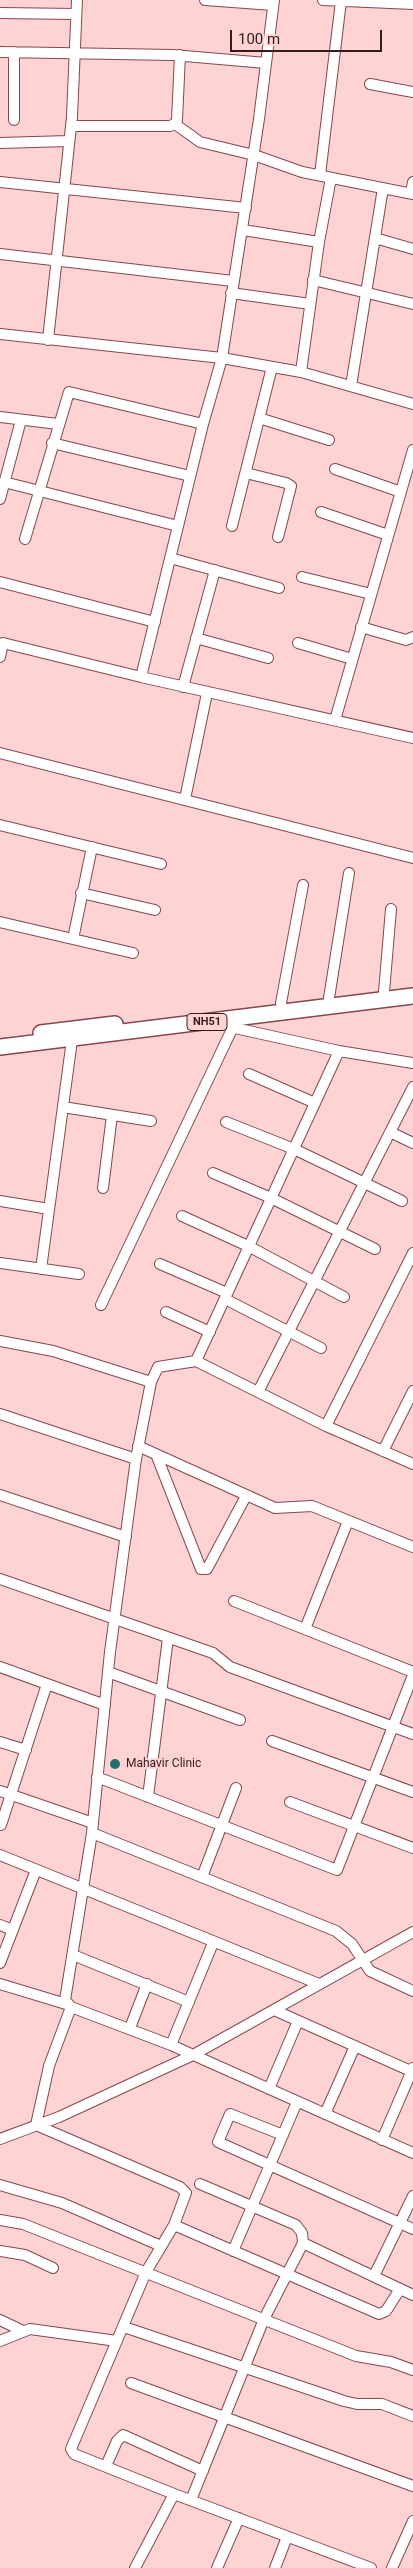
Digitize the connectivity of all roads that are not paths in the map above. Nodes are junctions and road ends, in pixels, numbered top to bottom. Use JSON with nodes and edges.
{"nodes":[{"id":1,"x":77,"y":0,"type":"edge"},
{"id":2,"x":205,"y":0,"type":"edge"},
{"id":3,"x":324,"y":0,"type":"edge"},
{"id":4,"x":341,"y":1,"type":"edge"},
{"id":5,"x":274,"y":2,"type":"edge"},
{"id":6,"x":413,"y":4,"type":"edge"},
{"id":7,"x":0,"y":13,"type":"edge"},
{"id":8,"x":76,"y":14,"type":"junction"},
{"id":9,"x":0,"y":52,"type":"edge"},
{"id":10,"x":14,"y":52,"type":"junction"},
{"id":11,"x":75,"y":53,"type":"junction"},
{"id":12,"x":180,"y":55,"type":"junction"},
{"id":13,"x":266,"y":63,"type":"junction"},
{"id":14,"x":370,"y":84,"type":"dead end"},
{"id":15,"x":413,"y":92,"type":"edge"},
{"id":16,"x":14,"y":120,"type":"dead end"},
{"id":17,"x":175,"y":124,"type":"junction"},
{"id":18,"x":71,"y":126,"type":"junction"},
{"id":19,"x":70,"y":141,"type":"junction"},
{"id":20,"x":0,"y":142,"type":"edge"},
{"id":21,"x":254,"y":155,"type":"junction"},
{"id":22,"x":320,"y":175,"type":"junction"},
{"id":23,"x":331,"y":178,"type":"junction"},
{"id":24,"x":0,"y":182,"type":"edge"},
{"id":25,"x":413,"y":182,"type":"edge"},
{"id":26,"x":382,"y":188,"type":"junction"},
{"id":27,"x":64,"y":189,"type":"junction"},
{"id":28,"x":412,"y":194,"type":"edge"},
{"id":29,"x":246,"y":208,"type":"junction"},
{"id":30,"x":243,"y":230,"type":"junction"},
{"id":31,"x":374,"y":238,"type":"junction"},
{"id":32,"x":319,"y":242,"type":"junction"},
{"id":33,"x":413,"y":249,"type":"edge"},
{"id":34,"x":0,"y":254,"type":"edge"},
{"id":35,"x":57,"y":261,"type":"junction"},
{"id":36,"x":313,"y":280,"type":"junction"},
{"id":37,"x":234,"y":281,"type":"junction"},
{"id":38,"x":231,"y":293,"type":"junction"},
{"id":39,"x":366,"y":293,"type":"junction"},
{"id":40,"x":310,"y":304,"type":"junction"},
{"id":41,"x":413,"y":304,"type":"edge"},
{"id":42,"x":0,"y":334,"type":"edge"},
{"id":43,"x":48,"y":340,"type":"junction"},
{"id":44,"x":222,"y":358,"type":"junction"},
{"id":45,"x":272,"y":367,"type":"junction"},
{"id":46,"x":301,"y":372,"type":"junction"},
{"id":47,"x":351,"y":386,"type":"junction"},
{"id":48,"x":413,"y":404,"type":"edge"},
{"id":49,"x":0,"y":417,"type":"edge"},
{"id":50,"x":259,"y":418,"type":"junction"},
{"id":51,"x":21,"y":420,"type":"junction"},
{"id":52,"x":58,"y":424,"type":"junction"},
{"id":53,"x":203,"y":424,"type":"junction"},
{"id":54,"x":330,"y":440,"type":"dead end"},
{"id":55,"x":52,"y":443,"type":"junction"},
{"id":56,"x":413,"y":450,"type":"edge"},
{"id":57,"x":335,"y":469,"type":"dead end"},
{"id":58,"x":246,"y":473,"type":"junction"},
{"id":59,"x":190,"y":476,"type":"junction"},
{"id":60,"x":4,"y":482,"type":"junction"},
{"id":61,"x":38,"y":491,"type":"junction"},
{"id":62,"x":401,"y":492,"type":"junction"},
{"id":63,"x":0,"y":496,"type":"edge"},
{"id":64,"x":321,"y":512,"type":"dead end"},
{"id":65,"x":178,"y":526,"type":"junction"},
{"id":66,"x":232,"y":526,"type":"dead end"},
{"id":67,"x":388,"y":535,"type":"junction"},
{"id":68,"x":278,"y":537,"type":"dead end"},
{"id":69,"x":25,"y":539,"type":"dead end"},
{"id":70,"x":170,"y":558,"type":"junction"},
{"id":71,"x":214,"y":570,"type":"junction"},
{"id":72,"x":302,"y":576,"type":"dead end"},
{"id":73,"x":0,"y":582,"type":"edge"},
{"id":74,"x":278,"y":588,"type":"dead end"},
{"id":75,"x":371,"y":594,"type":"junction"},
{"id":76,"x":155,"y":622,"type":"junction"},
{"id":77,"x":362,"y":627,"type":"junction"},
{"id":78,"x":413,"y":637,"type":"edge"},
{"id":79,"x":196,"y":638,"type":"junction"},
{"id":80,"x":2,"y":642,"type":"edge"},
{"id":81,"x":298,"y":643,"type":"dead end"},
{"id":82,"x":0,"y":657,"type":"edge"},
{"id":83,"x":268,"y":658,"type":"dead end"},
{"id":84,"x":352,"y":659,"type":"junction"},
{"id":85,"x":142,"y":677,"type":"junction"},
{"id":86,"x":183,"y":687,"type":"junction"},
{"id":87,"x":208,"y":693,"type":"junction"},
{"id":88,"x":335,"y":720,"type":"junction"},
{"id":89,"x":413,"y":738,"type":"edge"},
{"id":90,"x":0,"y":753,"type":"edge"},
{"id":91,"x":185,"y":799,"type":"junction"},
{"id":92,"x":0,"y":826,"type":"edge"},
{"id":93,"x":92,"y":847,"type":"junction"},
{"id":94,"x":413,"y":858,"type":"edge"},
{"id":95,"x":161,"y":864,"type":"dead end"},
{"id":96,"x":349,"y":873,"type":"dead end"},
{"id":97,"x":303,"y":885,"type":"dead end"},
{"id":98,"x":82,"y":893,"type":"junction"},
{"id":99,"x":155,"y":910,"type":"dead end"},
{"id":100,"x":391,"y":910,"type":"dead end"},
{"id":101,"x":0,"y":922,"type":"edge"},
{"id":102,"x":72,"y":939,"type":"junction"},
{"id":103,"x":133,"y":952,"type":"dead end"},
{"id":104,"x":413,"y":988,"type":"edge"},
{"id":105,"x":384,"y":992,"type":"junction"},
{"id":106,"x":413,"y":996,"type":"edge"},
{"id":107,"x":329,"y":998,"type":"junction"},
{"id":108,"x":281,"y":1003,"type":"junction"},
{"id":109,"x":234,"y":1023,"type":"junction"},
{"id":110,"x":0,"y":1037,"type":"edge"},
{"id":111,"x":72,"y":1040,"type":"junction"},
{"id":112,"x":0,"y":1047,"type":"edge"},
{"id":113,"x":339,"y":1051,"type":"junction"},
{"id":114,"x":413,"y":1063,"type":"edge"},
{"id":115,"x":249,"y":1074,"type":"dead end"},
{"id":116,"x":413,"y":1087,"type":"edge"},
{"id":117,"x":315,"y":1102,"type":"junction"},
{"id":118,"x":63,"y":1106,"type":"junction"},
{"id":119,"x":112,"y":1115,"type":"junction"},
{"id":120,"x":151,"y":1121,"type":"dead end"},
{"id":121,"x":226,"y":1122,"type":"dead end"},
{"id":122,"x":390,"y":1132,"type":"junction"},
{"id":123,"x":413,"y":1143,"type":"edge"},
{"id":124,"x":294,"y":1149,"type":"junction"},
{"id":125,"x":212,"y":1173,"type":"dead end"},
{"id":126,"x":364,"y":1182,"type":"junction"},
{"id":127,"x":103,"y":1188,"type":"dead end"},
{"id":128,"x":271,"y":1198,"type":"junction"},
{"id":129,"x":0,"y":1201,"type":"edge"},
{"id":130,"x":402,"y":1201,"type":"dead end"},
{"id":131,"x":49,"y":1209,"type":"junction"},
{"id":132,"x":182,"y":1216,"type":"dead end"},
{"id":133,"x":339,"y":1231,"type":"junction"},
{"id":134,"x":248,"y":1246,"type":"junction"},
{"id":135,"x":375,"y":1249,"type":"dead end"},
{"id":136,"x":413,"y":1253,"type":"edge"},
{"id":137,"x":0,"y":1263,"type":"edge"},
{"id":138,"x":160,"y":1264,"type":"dead end"},
{"id":139,"x":41,"y":1269,"type":"junction"},
{"id":140,"x":79,"y":1274,"type":"dead end"},
{"id":141,"x":313,"y":1281,"type":"junction"},
{"id":142,"x":226,"y":1296,"type":"junction"},
{"id":143,"x":344,"y":1297,"type":"dead end"},
{"id":144,"x":101,"y":1305,"type":"dead end"},
{"id":145,"x":166,"y":1312,"type":"dead end"},
{"id":146,"x":289,"y":1331,"type":"junction"},
{"id":147,"x":210,"y":1332,"type":"junction"},
{"id":148,"x":0,"y":1341,"type":"edge"},
{"id":149,"x":321,"y":1348,"type":"dead end"},
{"id":150,"x":196,"y":1361,"type":"junction"},
{"id":151,"x":151,"y":1382,"type":"junction"},
{"id":152,"x":413,"y":1391,"type":"edge"},
{"id":153,"x":258,"y":1392,"type":"junction"},
{"id":154,"x":0,"y":1414,"type":"edge"},
{"id":155,"x":326,"y":1426,"type":"junction"},
{"id":156,"x":138,"y":1446,"type":"junction"},
{"id":157,"x":383,"y":1451,"type":"junction"},
{"id":158,"x":156,"y":1454,"type":"junction"},
{"id":159,"x":136,"y":1459,"type":"junction"},
{"id":160,"x":413,"y":1464,"type":"edge"},
{"id":161,"x":0,"y":1495,"type":"edge"},
{"id":162,"x":246,"y":1496,"type":"junction"},
{"id":163,"x":348,"y":1521,"type":"junction"},
{"id":164,"x":126,"y":1537,"type":"junction"},
{"id":165,"x":413,"y":1547,"type":"edge"},
{"id":166,"x":0,"y":1579,"type":"edge"},
{"id":167,"x":234,"y":1601,"type":"dead end"},
{"id":168,"x":114,"y":1620,"type":"junction"},
{"id":169,"x":305,"y":1629,"type":"junction"},
{"id":170,"x":168,"y":1638,"type":"junction"},
{"id":171,"x":0,"y":1667,"type":"edge"},
{"id":172,"x":108,"y":1672,"type":"junction"},
{"id":173,"x":413,"y":1674,"type":"edge"},
{"id":174,"x":47,"y":1684,"type":"junction"},
{"id":175,"x":161,"y":1692,"type":"junction"},
{"id":176,"x":104,"y":1705,"type":"junction"},
{"id":177,"x":240,"y":1720,"type":"dead end"},
{"id":178,"x":393,"y":1726,"type":"junction"},
{"id":179,"x":413,"y":1734,"type":"edge"},
{"id":180,"x":272,"y":1741,"type":"dead end"},
{"id":181,"x":0,"y":1742,"type":"edge"},
{"id":182,"x":26,"y":1750,"type":"junction"},
{"id":183,"x":97,"y":1777,"type":"junction"},
{"id":184,"x":374,"y":1777,"type":"junction"},
{"id":185,"x":236,"y":1788,"type":"dead end"},
{"id":186,"x":0,"y":1791,"type":"edge"},
{"id":187,"x":413,"y":1792,"type":"edge"},
{"id":188,"x":11,"y":1795,"type":"junction"},
{"id":189,"x":148,"y":1797,"type":"junction"},
{"id":190,"x":290,"y":1802,"type":"dead end"},
{"id":191,"x":1,"y":1825,"type":"edge"},
{"id":192,"x":221,"y":1826,"type":"junction"},
{"id":193,"x":355,"y":1826,"type":"junction"},
{"id":194,"x":92,"y":1828,"type":"junction"},
{"id":195,"x":413,"y":1848,"type":"edge"},
{"id":196,"x":0,"y":1855,"type":"edge"},
{"id":197,"x":36,"y":1870,"type":"junction"},
{"id":198,"x":202,"y":1877,"type":"junction"},
{"id":199,"x":81,"y":1889,"type":"junction"},
{"id":200,"x":0,"y":1925,"type":"edge"},
{"id":201,"x":13,"y":1930,"type":"junction"},
{"id":202,"x":413,"y":1932,"type":"edge"},
{"id":203,"x":213,"y":1943,"type":"junction"},
{"id":204,"x":73,"y":1955,"type":"junction"},
{"id":205,"x":362,"y":1960,"type":"junction"},
{"id":206,"x":0,"y":1963,"type":"edge"},
{"id":207,"x":0,"y":1984,"type":"edge"},
{"id":208,"x":147,"y":1984,"type":"junction"},
{"id":209,"x":319,"y":1984,"type":"junction"},
{"id":210,"x":413,"y":1991,"type":"edge"},
{"id":211,"x":189,"y":2002,"type":"junction"},
{"id":212,"x":69,"y":2006,"type":"junction"},
{"id":213,"x":274,"y":2010,"type":"junction"},
{"id":214,"x":298,"y":2021,"type":"junction"},
{"id":215,"x":130,"y":2028,"type":"junction"},
{"id":216,"x":172,"y":2045,"type":"junction"},
{"id":217,"x":355,"y":2046,"type":"junction"},
{"id":218,"x":193,"y":2055,"type":"junction"},
{"id":219,"x":412,"y":2070,"type":"edge"},
{"id":220,"x":268,"y":2089,"type":"junction"},
{"id":221,"x":297,"y":2102,"type":"junction"},
{"id":222,"x":325,"y":2114,"type":"junction"},
{"id":223,"x":36,"y":2126,"type":"junction"},
{"id":224,"x":283,"y":2135,"type":"junction"},
{"id":225,"x":0,"y":2140,"type":"edge"},
{"id":226,"x":382,"y":2140,"type":"junction"},
{"id":227,"x":413,"y":2153,"type":"edge"},
{"id":228,"x":270,"y":2166,"type":"junction"},
{"id":229,"x":200,"y":2184,"type":"dead end"},
{"id":230,"x":0,"y":2185,"type":"edge"},
{"id":231,"x":413,"y":2196,"type":"edge"},
{"id":232,"x":253,"y":2206,"type":"junction"},
{"id":233,"x":0,"y":2220,"type":"edge"},
{"id":234,"x":400,"y":2223,"type":"junction"},
{"id":235,"x":174,"y":2225,"type":"junction"},
{"id":236,"x":413,"y":2229,"type":"edge"},
{"id":237,"x":303,"y":2243,"type":"junction"},
{"id":238,"x":161,"y":2246,"type":"junction"},
{"id":239,"x":0,"y":2251,"type":"edge"},
{"id":240,"x":233,"y":2251,"type":"junction"},
{"id":241,"x":53,"y":2268,"type":"dead end"},
{"id":242,"x":146,"y":2272,"type":"junction"},
{"id":243,"x":288,"y":2275,"type":"junction"},
{"id":244,"x":374,"y":2276,"type":"junction"},
{"id":245,"x":400,"y":2289,"type":"junction"},
{"id":246,"x":413,"y":2295,"type":"edge"},
{"id":247,"x":264,"y":2319,"type":"junction"},
{"id":248,"x":0,"y":2320,"type":"edge"},
{"id":249,"x":124,"y":2327,"type":"junction"},
{"id":250,"x":23,"y":2331,"type":"junction"},
{"id":251,"x":0,"y":2341,"type":"edge"},
{"id":252,"x":117,"y":2341,"type":"junction"},
{"id":253,"x":244,"y":2368,"type":"junction"},
{"id":254,"x":413,"y":2370,"type":"edge"},
{"id":255,"x":131,"y":2383,"type":"dead end"},
{"id":256,"x":413,"y":2416,"type":"edge"},
{"id":257,"x":223,"y":2418,"type":"junction"},
{"id":258,"x":106,"y":2466,"type":"junction"},
{"id":259,"x":203,"y":2471,"type":"junction"},
{"id":260,"x":413,"y":2486,"type":"edge"},
{"id":261,"x":174,"y":2494,"type":"junction"},
{"id":262,"x":191,"y":2500,"type":"junction"},
{"id":263,"x":238,"y":2518,"type":"junction"},
{"id":264,"x":413,"y":2520,"type":"edge"},
{"id":265,"x":287,"y":2537,"type":"junction"},
{"id":266,"x":138,"y":2567,"type":"edge"},
{"id":267,"x":217,"y":2568,"type":"edge"},
{"id":268,"x":275,"y":2568,"type":"edge"},
{"id":269,"x":372,"y":2568,"type":"edge"},
{"id":270,"x":392,"y":2568,"type":"edge"}],
"edges":[{"from":1,"to":8,"type":"street"},
{"from":2,"to":5,"type":"street"},
{"from":3,"to":4,"type":"street"},
{"from":4,"to":6,"type":"street"},
{"from":4,"to":22,"type":"street"},
{"from":5,"to":13,"type":"street"},
{"from":7,"to":8,"type":"street"},
{"from":8,"to":11,"type":"street"},
{"from":9,"to":10,"type":"street"},
{"from":10,"to":11,"type":"street"},
{"from":10,"to":16,"type":"street"},
{"from":11,"to":12,"type":"street"},
{"from":11,"to":18,"type":"street"},
{"from":12,"to":13,"type":"street"},
{"from":12,"to":17,"type":"street"},
{"from":13,"to":21,"type":"street"},
{"from":14,"to":15,"type":"street"},
{"from":17,"to":18,"type":"street"},
{"from":17,"to":21,"type":"street"},
{"from":18,"to":19,"type":"street"},
{"from":19,"to":20,"type":"street"},
{"from":19,"to":27,"type":"street"},
{"from":21,"to":22,"type":"street"},
{"from":21,"to":29,"type":"street"},
{"from":22,"to":23,"type":"street"},
{"from":23,"to":26,"type":"street"},
{"from":23,"to":32,"type":"street"},
{"from":24,"to":27,"type":"street"},
{"from":25,"to":28,"type":"street"},
{"from":26,"to":28,"type":"street"},
{"from":26,"to":31,"type":"street"},
{"from":27,"to":29,"type":"street"},
{"from":27,"to":35,"type":"street"},
{"from":29,"to":30,"type":"street"},
{"from":30,"to":32,"type":"street"},
{"from":30,"to":37,"type":"street"},
{"from":31,"to":33,"type":"street"},
{"from":31,"to":39,"type":"street"},
{"from":32,"to":36,"type":"street"},
{"from":34,"to":35,"type":"street"},
{"from":35,"to":37,"type":"street"},
{"from":35,"to":43,"type":"street"},
{"from":36,"to":39,"type":"street"},
{"from":36,"to":40,"type":"street"},
{"from":37,"to":38,"type":"street"},
{"from":38,"to":40,"type":"street"},
{"from":38,"to":44,"type":"street"},
{"from":39,"to":41,"type":"street"},
{"from":39,"to":47,"type":"street"},
{"from":40,"to":46,"type":"street"},
{"from":42,"to":43,"type":"street"},
{"from":43,"to":44,"type":"street"},
{"from":44,"to":45,"type":"street"},
{"from":44,"to":53,"type":"street"},
{"from":45,"to":46,"type":"street"},
{"from":45,"to":50,"type":"street"},
{"from":46,"to":47,"type":"street"},
{"from":47,"to":48,"type":"street"},
{"from":49,"to":51,"type":"street"},
{"from":50,"to":54,"type":"street"},
{"from":50,"to":58,"type":"street"},
{"from":51,"to":52,"type":"street"},
{"from":51,"to":60,"type":"street"},
{"from":52,"to":53,"type":"street"},
{"from":52,"to":55,"type":"street"},
{"from":53,"to":59,"type":"street"},
{"from":55,"to":59,"type":"street"},
{"from":55,"to":61,"type":"street"},
{"from":56,"to":62,"type":"street"},
{"from":57,"to":62,"type":"street"},
{"from":58,"to":66,"type":"street"},
{"from":58,"to":68,"type":"street"},
{"from":59,"to":65,"type":"street"},
{"from":60,"to":61,"type":"street"},
{"from":60,"to":63,"type":"street"},
{"from":61,"to":65,"type":"street"},
{"from":61,"to":69,"type":"street"},
{"from":62,"to":67,"type":"street"},
{"from":64,"to":67,"type":"street"},
{"from":65,"to":70,"type":"street"},
{"from":67,"to":75,"type":"street"},
{"from":70,"to":71,"type":"street"},
{"from":70,"to":76,"type":"street"},
{"from":71,"to":74,"type":"street"},
{"from":71,"to":79,"type":"street"},
{"from":72,"to":75,"type":"street"},
{"from":73,"to":76,"type":"street"},
{"from":75,"to":77,"type":"street"},
{"from":76,"to":85,"type":"street"},
{"from":77,"to":78,"type":"street"},
{"from":77,"to":84,"type":"street"},
{"from":79,"to":83,"type":"street"},
{"from":79,"to":86,"type":"street"},
{"from":80,"to":82,"type":"street"},
{"from":80,"to":85,"type":"street"},
{"from":81,"to":84,"type":"street"},
{"from":84,"to":88,"type":"street"},
{"from":85,"to":86,"type":"street"},
{"from":86,"to":87,"type":"street"},
{"from":87,"to":88,"type":"street"},
{"from":87,"to":91,"type":"street"},
{"from":88,"to":89,"type":"street"},
{"from":90,"to":91,"type":"street"},
{"from":91,"to":94,"type":"street"},
{"from":92,"to":93,"type":"street"},
{"from":93,"to":95,"type":"street"},
{"from":93,"to":98,"type":"street"},
{"from":96,"to":107,"type":"street"},
{"from":97,"to":108,"type":"street"},
{"from":98,"to":99,"type":"street"},
{"from":98,"to":102,"type":"street"},
{"from":100,"to":105,"type":"street"},
{"from":101,"to":102,"type":"street"},
{"from":102,"to":103,"type":"street"},
{"from":104,"to":105,"type":"highway","number":"NH51"},
{"from":105,"to":107,"type":"highway","number":"NH51"},
{"from":106,"to":109,"type":"highway","number":"NH51"},
{"from":107,"to":108,"type":"highway","number":"NH51"},
{"from":108,"to":110,"type":"highway","number":"NH51"},
{"from":109,"to":111,"type":"highway","number":"NH51"},
{"from":109,"to":113,"type":"street"},
{"from":109,"to":144,"type":"street"},
{"from":111,"to":112,"type":"highway","number":"NH51"},
{"from":111,"to":118,"type":"street"},
{"from":113,"to":114,"type":"street"},
{"from":113,"to":117,"type":"street"},
{"from":115,"to":117,"type":"street"},
{"from":116,"to":122,"type":"street"},
{"from":117,"to":124,"type":"street"},
{"from":118,"to":119,"type":"street"},
{"from":118,"to":131,"type":"street"},
{"from":119,"to":120,"type":"street"},
{"from":119,"to":127,"type":"street"},
{"from":121,"to":124,"type":"street"},
{"from":122,"to":123,"type":"street"},
{"from":122,"to":126,"type":"street"},
{"from":124,"to":126,"type":"street"},
{"from":124,"to":128,"type":"street"},
{"from":125,"to":128,"type":"street"},
{"from":126,"to":130,"type":"street"},
{"from":126,"to":133,"type":"street"},
{"from":128,"to":133,"type":"street"},
{"from":128,"to":134,"type":"street"},
{"from":129,"to":131,"type":"street"},
{"from":131,"to":139,"type":"street"},
{"from":132,"to":134,"type":"street"},
{"from":133,"to":135,"type":"street"},
{"from":133,"to":141,"type":"street"},
{"from":134,"to":141,"type":"street"},
{"from":134,"to":142,"type":"street"},
{"from":136,"to":155,"type":"street"},
{"from":137,"to":139,"type":"street"},
{"from":138,"to":142,"type":"street"},
{"from":139,"to":140,"type":"street"},
{"from":141,"to":143,"type":"street"},
{"from":141,"to":146,"type":"street"},
{"from":142,"to":146,"type":"street"},
{"from":142,"to":147,"type":"street"},
{"from":145,"to":147,"type":"street"},
{"from":146,"to":149,"type":"street"},
{"from":146,"to":153,"type":"street"},
{"from":147,"to":150,"type":"street"},
{"from":148,"to":151,"type":"street"},
{"from":150,"to":151,"type":"street"},
{"from":150,"to":153,"type":"street"},
{"from":151,"to":156,"type":"street"},
{"from":152,"to":157,"type":"street"},
{"from":153,"to":155,"type":"street"},
{"from":154,"to":159,"type":"street"},
{"from":155,"to":157,"type":"street"},
{"from":156,"to":158,"type":"street"},
{"from":156,"to":159,"type":"street"},
{"from":157,"to":160,"type":"street"},
{"from":158,"to":162,"type":"street"},
{"from":158,"to":162,"type":"street"},
{"from":159,"to":164,"type":"street"},
{"from":161,"to":164,"type":"street"},
{"from":162,"to":163,"type":"street"},
{"from":163,"to":165,"type":"street"},
{"from":163,"to":169,"type":"street"},
{"from":164,"to":168,"type":"street"},
{"from":166,"to":168,"type":"street"},
{"from":167,"to":169,"type":"street"},
{"from":168,"to":170,"type":"street"},
{"from":168,"to":172,"type":"street"},
{"from":169,"to":173,"type":"street"},
{"from":170,"to":175,"type":"street"},
{"from":170,"to":178,"type":"street"},
{"from":171,"to":174,"type":"street"},
{"from":172,"to":175,"type":"street"},
{"from":172,"to":176,"type":"street"},
{"from":173,"to":178,"type":"street"},
{"from":174,"to":176,"type":"street"},
{"from":174,"to":182,"type":"street"},
{"from":175,"to":177,"type":"street"},
{"from":175,"to":189,"type":"street"},
{"from":176,"to":183,"type":"street"},
{"from":178,"to":179,"type":"street"},
{"from":178,"to":184,"type":"street"},
{"from":180,"to":184,"type":"street"},
{"from":181,"to":182,"type":"street"},
{"from":182,"to":188,"type":"street"},
{"from":183,"to":189,"type":"street"},
{"from":183,"to":194,"type":"street"},
{"from":184,"to":187,"type":"street"},
{"from":184,"to":193,"type":"street"},
{"from":185,"to":192,"type":"street"},
{"from":186,"to":188,"type":"street"},
{"from":188,"to":191,"type":"street"},
{"from":188,"to":194,"type":"street"},
{"from":189,"to":192,"type":"street"},
{"from":190,"to":193,"type":"street"},
{"from":192,"to":193,"type":"street"},
{"from":192,"to":198,"type":"street"},
{"from":193,"to":195,"type":"street"},
{"from":194,"to":198,"type":"street"},
{"from":194,"to":199,"type":"street"},
{"from":196,"to":197,"type":"street"},
{"from":197,"to":199,"type":"street"},
{"from":197,"to":201,"type":"street"},
{"from":198,"to":205,"type":"street"},
{"from":199,"to":203,"type":"street"},
{"from":199,"to":204,"type":"street"},
{"from":200,"to":201,"type":"street"},
{"from":201,"to":206,"type":"street"},
{"from":202,"to":205,"type":"street"},
{"from":203,"to":209,"type":"street"},
{"from":203,"to":211,"type":"street"},
{"from":204,"to":208,"type":"street"},
{"from":204,"to":212,"type":"street"},
{"from":205,"to":209,"type":"street"},
{"from":205,"to":210,"type":"street"},
{"from":207,"to":212,"type":"street"},
{"from":208,"to":211,"type":"street"},
{"from":208,"to":215,"type":"street"},
{"from":209,"to":213,"type":"street"},
{"from":211,"to":216,"type":"street"},
{"from":212,"to":215,"type":"street"},
{"from":212,"to":223,"type":"street"},
{"from":213,"to":214,"type":"street"},
{"from":213,"to":218,"type":"street"},
{"from":214,"to":217,"type":"street"},
{"from":214,"to":220,"type":"street"},
{"from":215,"to":216,"type":"street"},
{"from":216,"to":218,"type":"street"},
{"from":217,"to":219,"type":"street"},
{"from":217,"to":222,"type":"street"},
{"from":218,"to":220,"type":"street"},
{"from":218,"to":223,"type":"street"},
{"from":219,"to":226,"type":"street"},
{"from":220,"to":221,"type":"street"},
{"from":221,"to":222,"type":"street"},
{"from":221,"to":224,"type":"street"},
{"from":222,"to":226,"type":"street"},
{"from":223,"to":225,"type":"street"},
{"from":223,"to":235,"type":"street"},
{"from":224,"to":228,"type":"street"},
{"from":224,"to":228,"type":"street"},
{"from":226,"to":227,"type":"street"},
{"from":228,"to":232,"type":"street"},
{"from":228,"to":234,"type":"street"},
{"from":229,"to":232,"type":"street"},
{"from":230,"to":238,"type":"street"},
{"from":231,"to":234,"type":"street"},
{"from":232,"to":237,"type":"street"},
{"from":232,"to":240,"type":"street"},
{"from":233,"to":242,"type":"street"},
{"from":234,"to":236,"type":"street"},
{"from":234,"to":244,"type":"street"},
{"from":235,"to":238,"type":"street"},
{"from":235,"to":240,"type":"street"},
{"from":237,"to":243,"type":"street"},
{"from":237,"to":244,"type":"street"},
{"from":238,"to":242,"type":"street"},
{"from":239,"to":241,"type":"street"},
{"from":240,"to":243,"type":"street"},
{"from":242,"to":247,"type":"street"},
{"from":242,"to":249,"type":"street"},
{"from":243,"to":245,"type":"street"},
{"from":243,"to":247,"type":"street"},
{"from":244,"to":245,"type":"street"},
{"from":245,"to":246,"type":"street"},
{"from":247,"to":253,"type":"street"},
{"from":247,"to":254,"type":"street"},
{"from":248,"to":250,"type":"street"},
{"from":249,"to":252,"type":"street"},
{"from":249,"to":253,"type":"street"},
{"from":250,"to":251,"type":"street"},
{"from":250,"to":252,"type":"street"},
{"from":252,"to":258,"type":"street"},
{"from":253,"to":256,"type":"street"},
{"from":253,"to":257,"type":"street"},
{"from":255,"to":257,"type":"street"},
{"from":257,"to":259,"type":"street"},
{"from":257,"to":260,"type":"street"},
{"from":258,"to":259,"type":"street"},
{"from":258,"to":261,"type":"street"},
{"from":259,"to":262,"type":"street"},
{"from":261,"to":262,"type":"street"},
{"from":261,"to":266,"type":"street"},
{"from":262,"to":263,"type":"street"},
{"from":263,"to":265,"type":"street"},
{"from":263,"to":267,"type":"street"},
{"from":264,"to":270,"type":"street"},
{"from":265,"to":268,"type":"street"},
{"from":265,"to":269,"type":"street"}]}
